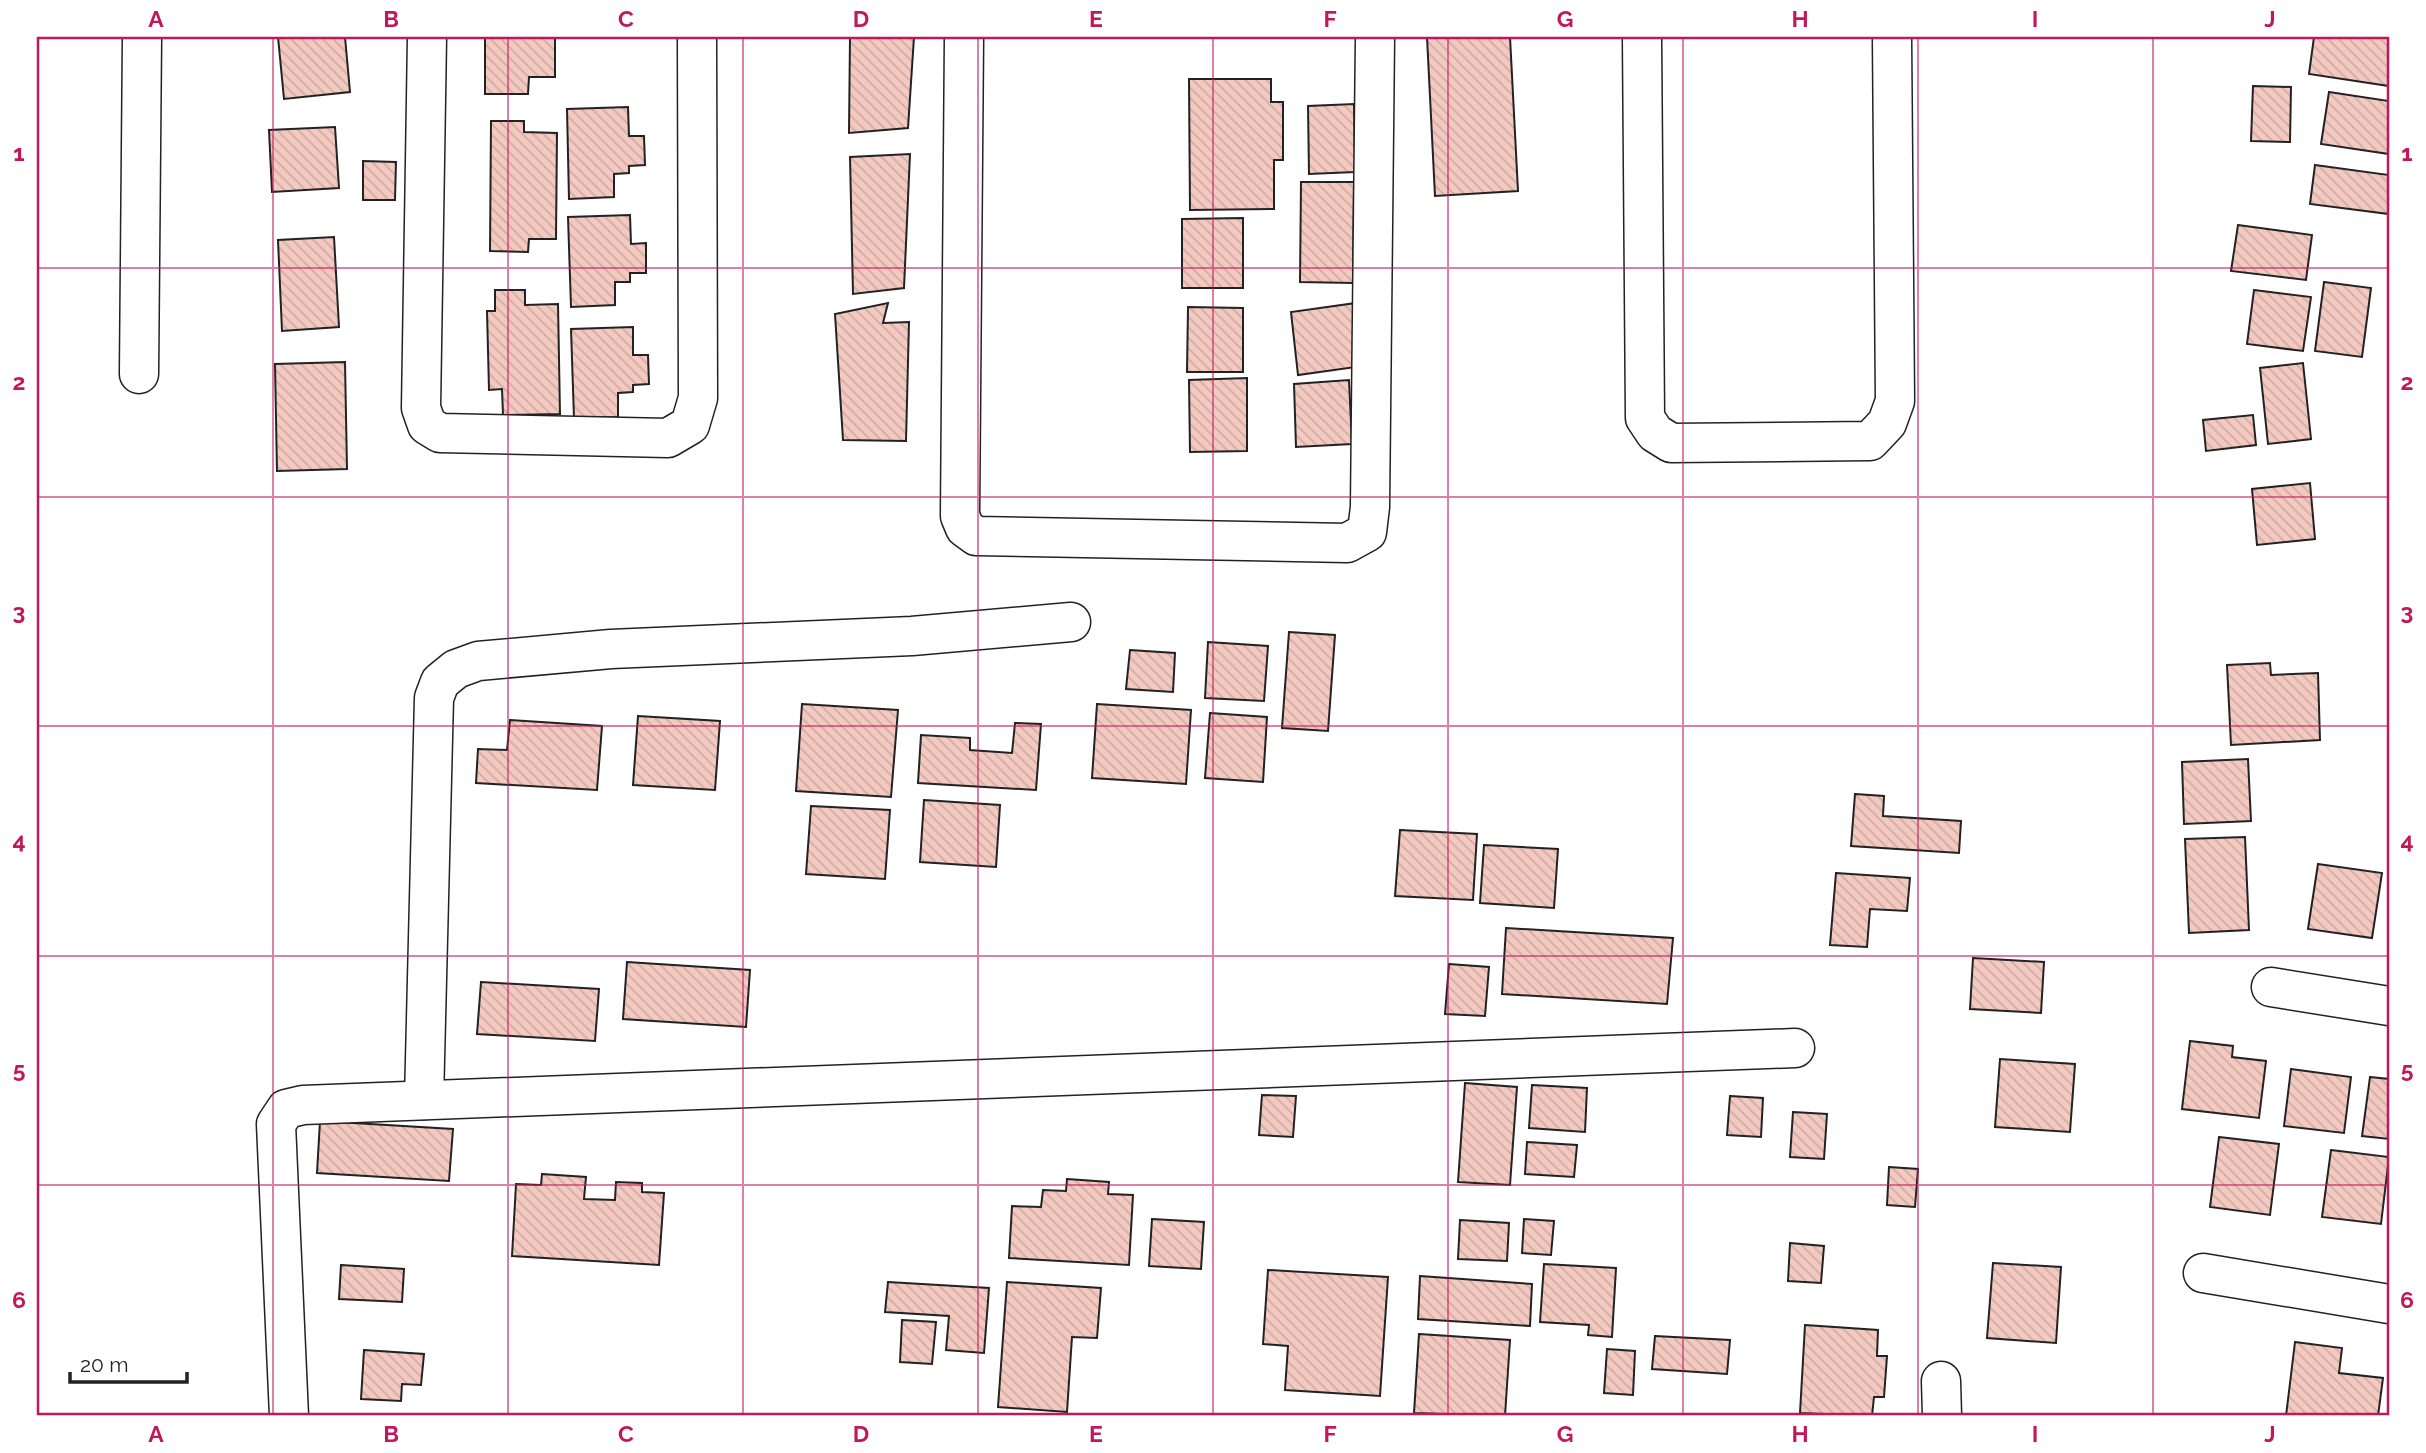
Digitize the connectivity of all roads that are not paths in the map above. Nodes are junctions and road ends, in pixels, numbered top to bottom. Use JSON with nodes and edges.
{"nodes":[{"id":1,"x":142,"y":37,"type":"edge"},
{"id":2,"x":427,"y":37,"type":"edge"},
{"id":3,"x":697,"y":37,"type":"edge"},
{"id":4,"x":964,"y":37,"type":"edge"},
{"id":5,"x":1375,"y":37,"type":"edge"},
{"id":6,"x":1642,"y":37,"type":"edge"},
{"id":7,"x":1892,"y":37,"type":"edge"},
{"id":8,"x":139,"y":374,"type":"dead end"},
{"id":9,"x":1071,"y":622,"type":"dead end"},
{"id":10,"x":2271,"y":987,"type":"dead end"},
{"id":11,"x":2389,"y":1006,"type":"edge"},
{"id":12,"x":1796,"y":1048,"type":"dead end"},
{"id":13,"x":424,"y":1100,"type":"junction"},
{"id":14,"x":2203,"y":1273,"type":"dead end"},
{"id":15,"x":2389,"y":1304,"type":"edge"},
{"id":16,"x":289,"y":1416,"type":"edge"}],
"edges":[{"from":1,"to":8,"type":"street"},
{"from":2,"to":3,"type":"street"},
{"from":4,"to":5,"type":"street"},
{"from":6,"to":7,"type":"street"},
{"from":9,"to":13,"type":"street"},
{"from":10,"to":11,"type":"street"},
{"from":12,"to":13,"type":"street"},
{"from":13,"to":16,"type":"street"},
{"from":14,"to":15,"type":"street"}]}
